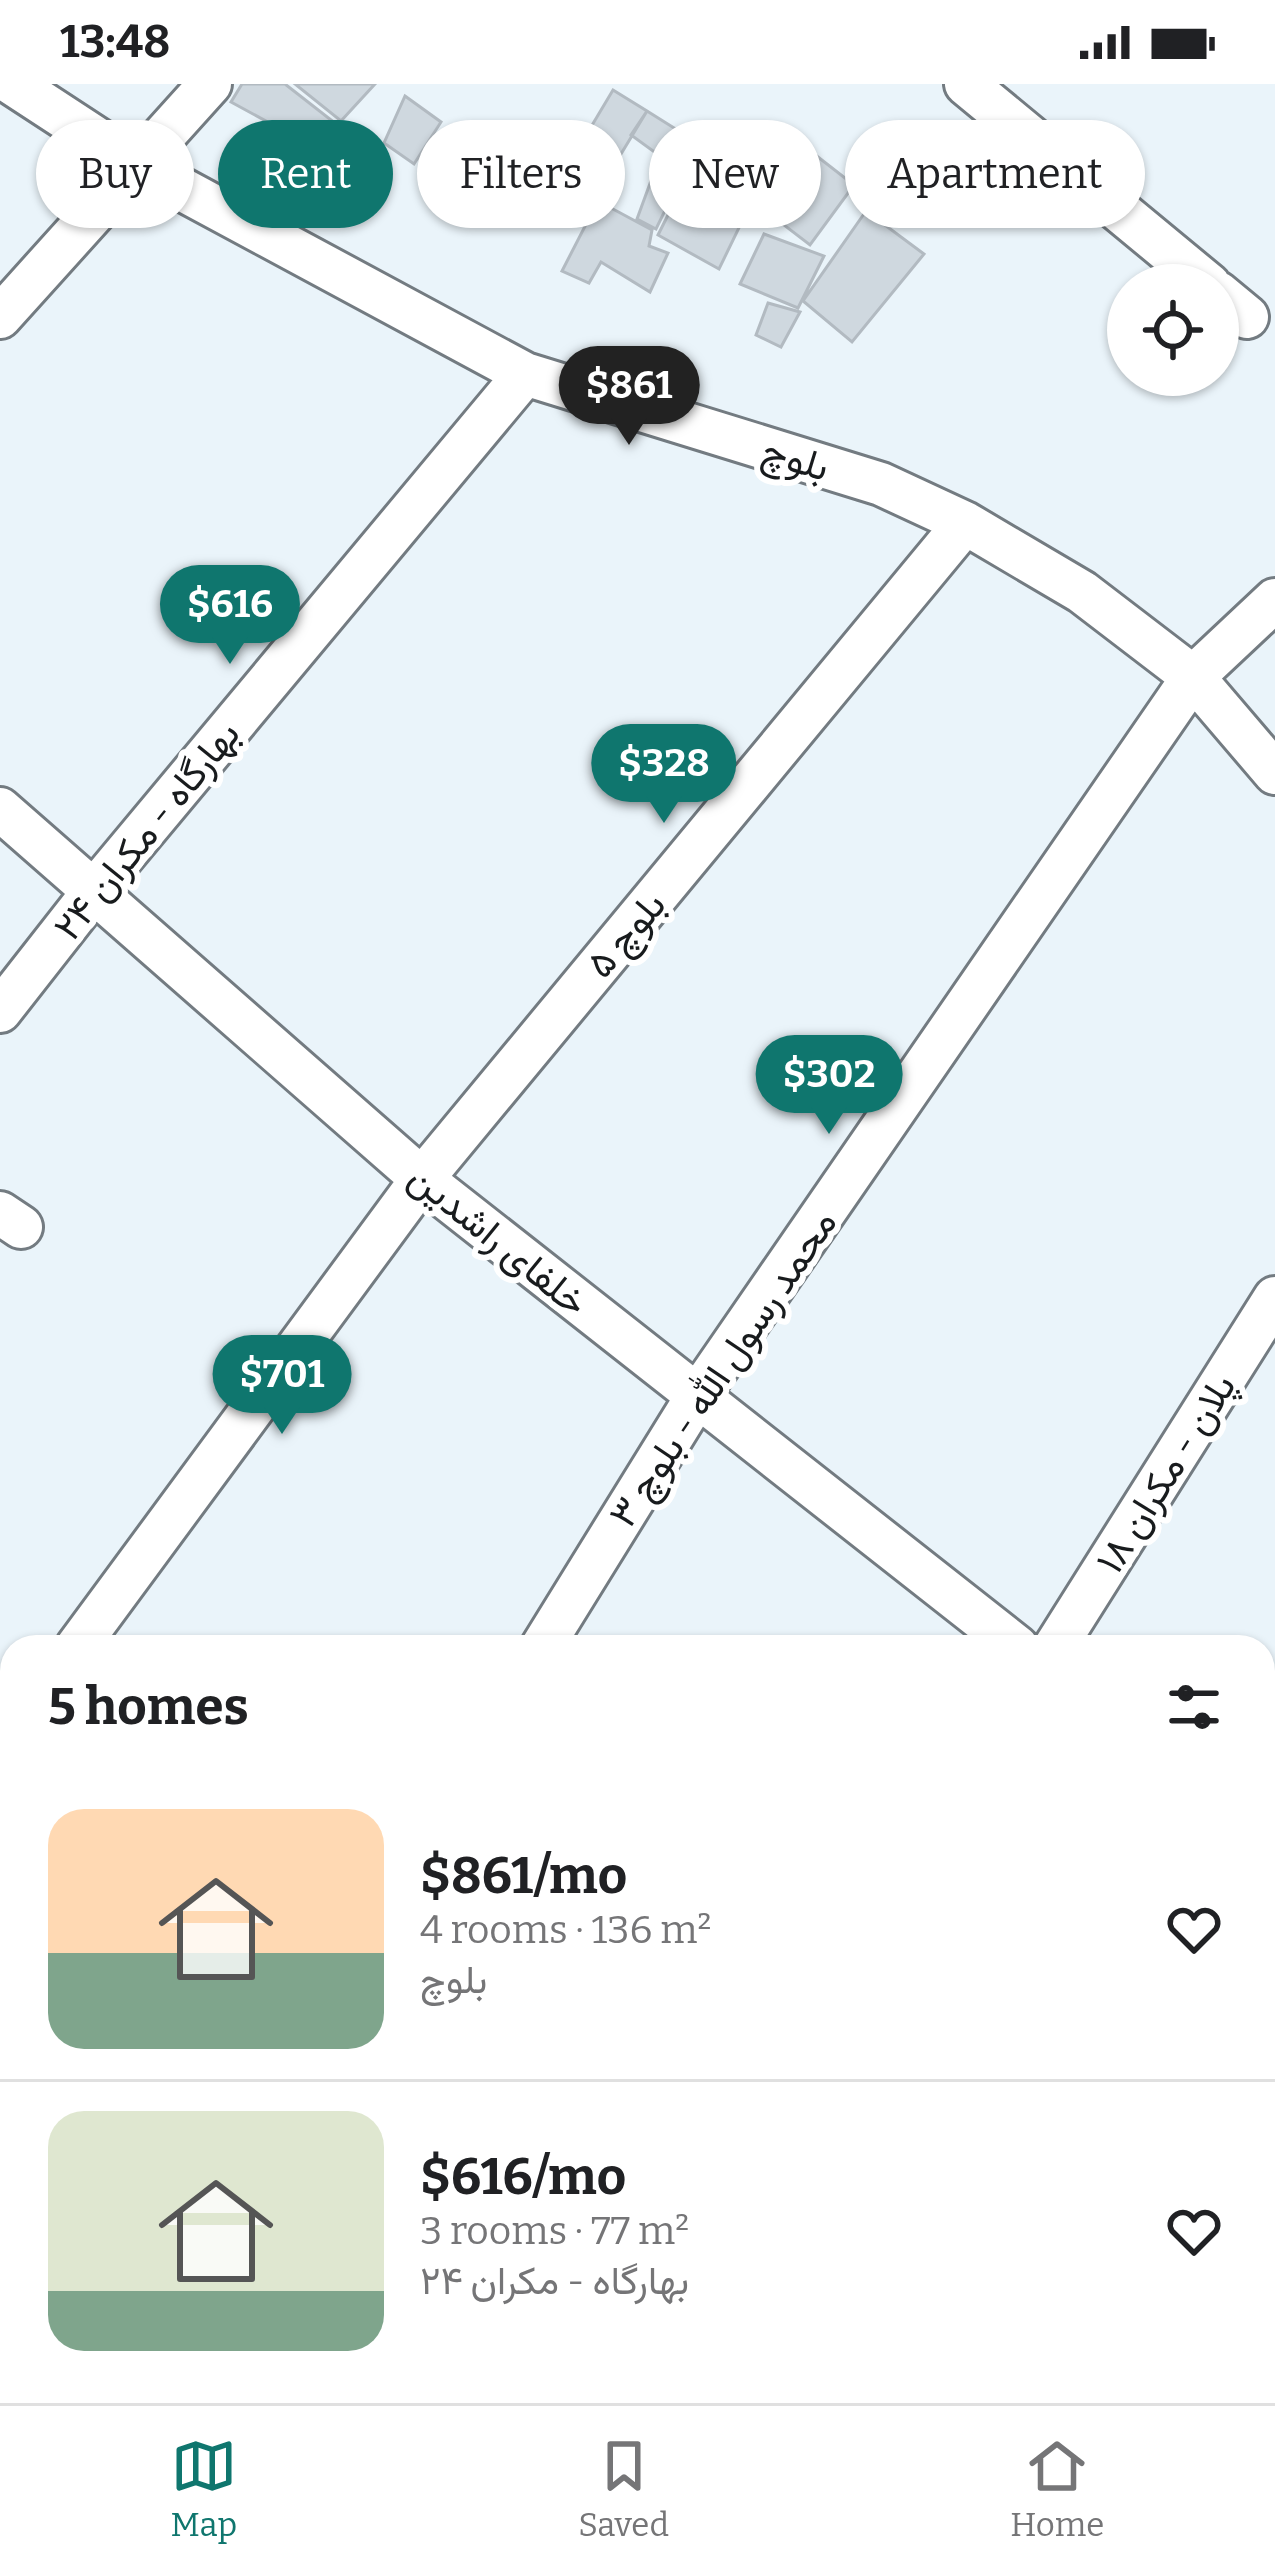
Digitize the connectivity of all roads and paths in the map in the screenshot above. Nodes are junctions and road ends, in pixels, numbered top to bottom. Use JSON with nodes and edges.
{"nodes":[{"id":1,"x":14,"y":84,"type":"edge"},
{"id":2,"x":210,"y":84,"type":"edge"},
{"id":3,"x":966,"y":84,"type":"edge"},
{"id":4,"x":68,"y":120,"type":"edge"},
{"id":5,"x":177,"y":120,"type":"edge"},
{"id":6,"x":194,"y":196,"type":"edge"},
{"id":7,"x":80,"y":228,"type":"edge"},
{"id":8,"x":1184,"y":264,"type":"edge"},
{"id":9,"x":0,"y":317,"type":"edge"},
{"id":10,"x":525,"y":374,"type":"junction"},
{"id":11,"x":965,"y":523,"type":"junction"},
{"id":12,"x":1275,"y":600,"type":"edge"},
{"id":13,"x":1193,"y":677,"type":"junction"},
{"id":14,"x":1275,"y":773,"type":"edge"},
{"id":15,"x":0,"y":809,"type":"edge"},
{"id":16,"x":94,"y":891,"type":"junction"},
{"id":17,"x":0,"y":1011,"type":"edge"},
{"id":18,"x":422,"y":1179,"type":"junction"},
{"id":19,"x":1275,"y":1298,"type":"edge"},
{"id":20,"x":696,"y":1398,"type":"junction"},
{"id":21,"x":86,"y":1635,"type":"edge"},
{"id":22,"x":549,"y":1635,"type":"edge"},
{"id":23,"x":1002,"y":1635,"type":"edge"},
{"id":24,"x":1062,"y":1635,"type":"edge"}],
"edges":[{"from":1,"to":4,"type":"street","name":"بلوچ"},
{"from":2,"to":5,"type":"street"},
{"from":3,"to":8,"type":"street"},
{"from":6,"to":10,"type":"street","name":"بلوچ"},
{"from":7,"to":9,"type":"street"},
{"from":10,"to":11,"type":"street","name":"بلوچ"},
{"from":10,"to":16,"type":"street","name":"بهارگاه - مکران ۲۴"},
{"from":11,"to":13,"type":"street","name":"بلوچ"},
{"from":11,"to":18,"type":"street","name":"بلوچ ۵"},
{"from":12,"to":13,"type":"street","name":"محمد رسول الله - بلوچ ۳"},
{"from":13,"to":14,"type":"street","name":"بلوچ"},
{"from":13,"to":20,"type":"street","name":"محمد رسول الله - بلوچ ۳"},
{"from":15,"to":16,"type":"street","name":"خلفای راشدین"},
{"from":16,"to":17,"type":"street","name":"بهارگاه - مکران ۲۴"},
{"from":16,"to":18,"type":"street","name":"خلفای راشدین"},
{"from":18,"to":20,"type":"street","name":"خلفای راشدین"},
{"from":18,"to":21,"type":"street","name":"بلوچ ۵"},
{"from":19,"to":24,"type":"street","name":"پلان - مکران ۱۸"},
{"from":20,"to":22,"type":"street","name":"محمد رسول الله - بلوچ ۳"},
{"from":20,"to":23,"type":"street","name":"خلفای راشدین"}]}
